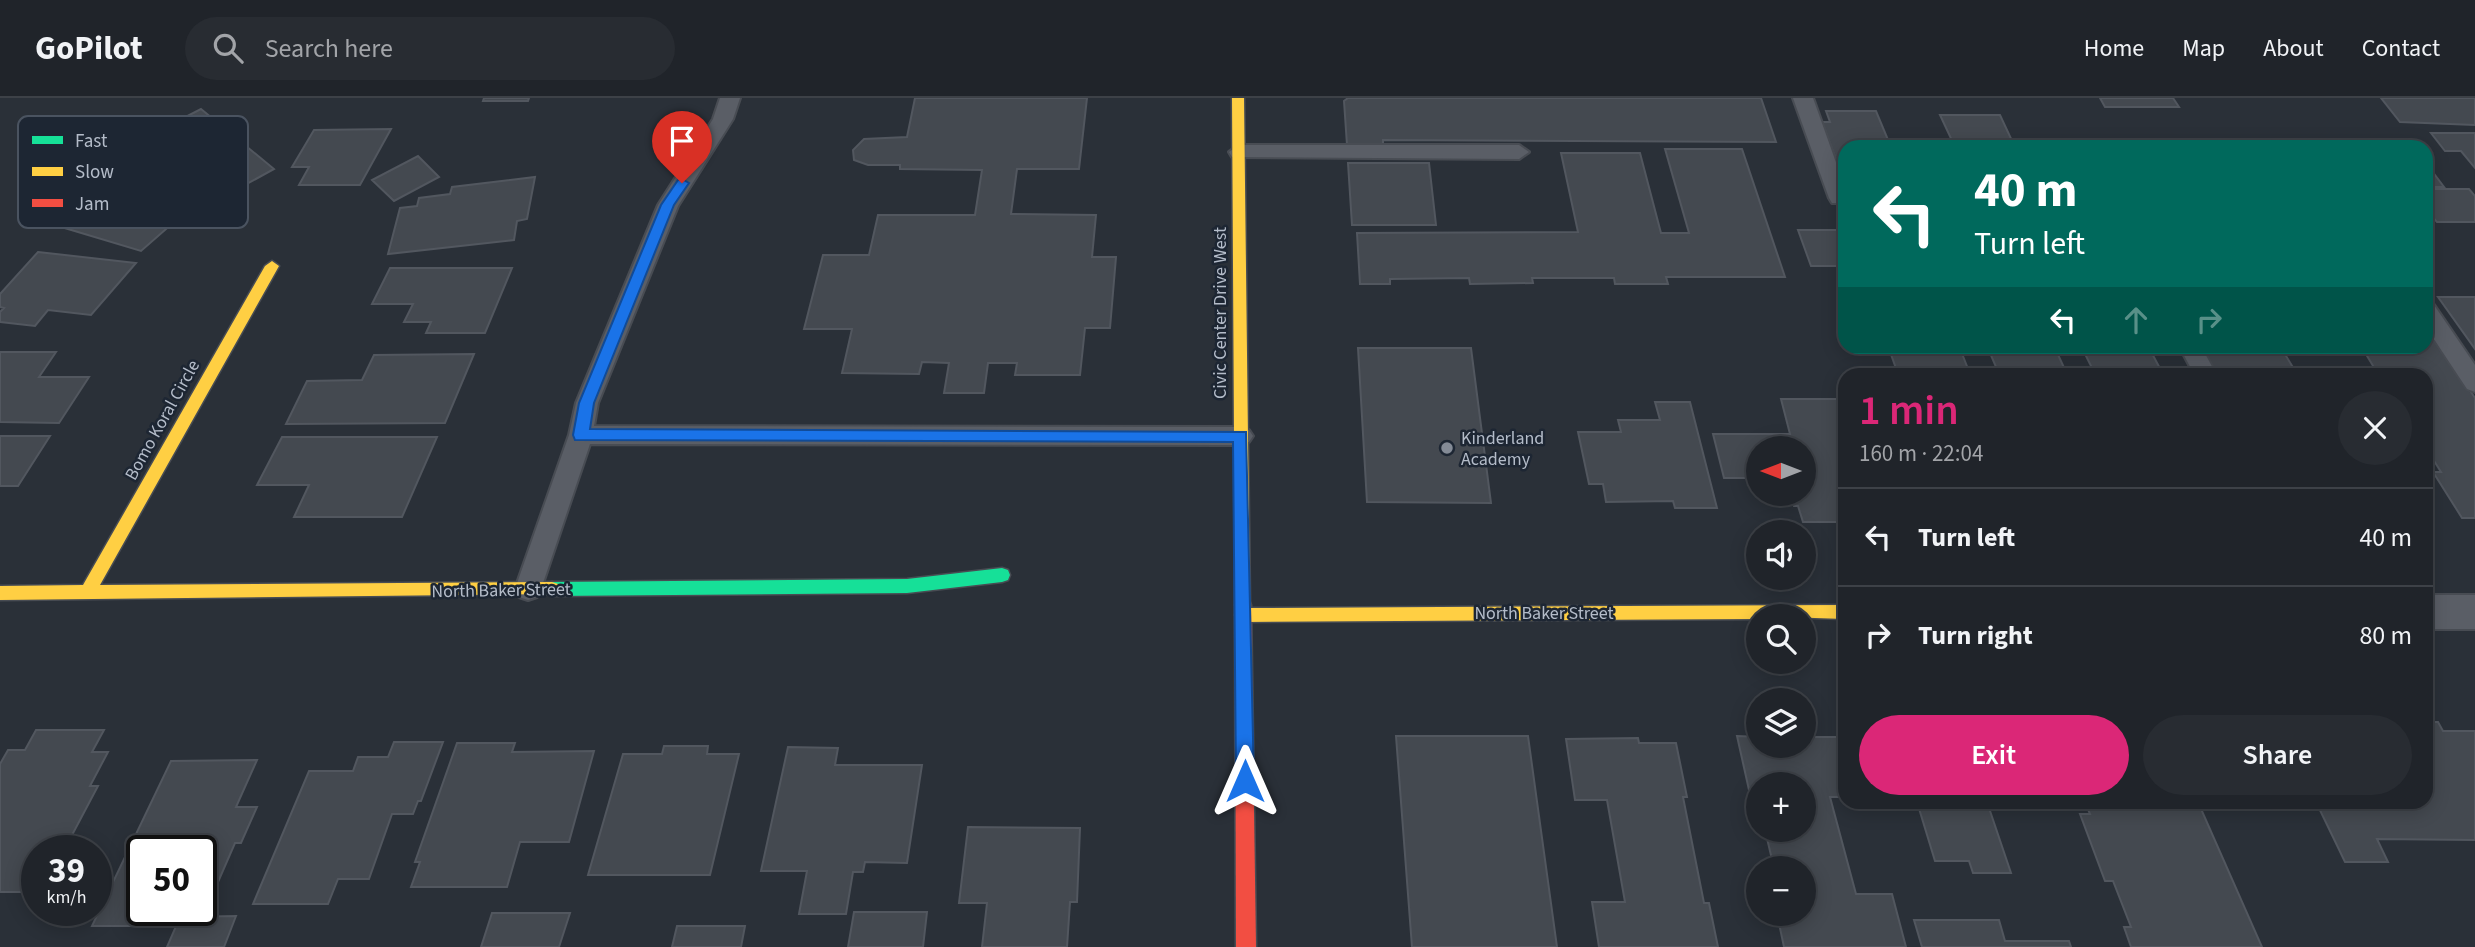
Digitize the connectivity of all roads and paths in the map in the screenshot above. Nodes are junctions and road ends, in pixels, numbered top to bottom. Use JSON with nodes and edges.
{"nodes":[{"id":1,"x":730,"y":98,"type":"edge"},
{"id":2,"x":1238,"y":98,"type":"edge"},
{"id":3,"x":1803,"y":98,"type":"edge"},
{"id":4,"x":1239,"y":152,"type":"junction"},
{"id":5,"x":1519,"y":152,"type":"dead end"},
{"id":6,"x":1838,"y":195,"type":"edge"},
{"id":7,"x":272,"y":266,"type":"dead end"},
{"id":8,"x":2433,"y":321,"type":"edge"},
{"id":9,"x":2475,"y":383,"type":"edge"},
{"id":10,"x":581,"y":435,"type":"junction"},
{"id":11,"x":1241,"y":436,"type":"junction"},
{"id":12,"x":1002,"y":575,"type":"dead end"},
{"id":13,"x":528,"y":589,"type":"junction"},
{"id":14,"x":0,"y":593,"type":"edge"},
{"id":15,"x":87,"y":594,"type":"junction"},
{"id":16,"x":1838,"y":612,"type":"edge"},
{"id":17,"x":2433,"y":612,"type":"edge"},
{"id":18,"x":2475,"y":612,"type":"edge"},
{"id":19,"x":1243,"y":615,"type":"junction"},
{"id":20,"x":1246,"y":947,"type":"edge"}],
"edges":[{"from":1,"to":10,"type":"lane"},
{"from":2,"to":4,"type":"street","name":"Civic Center Drive West"},
{"from":3,"to":6,"type":"lane"},
{"from":4,"to":5,"type":"lane"},
{"from":4,"to":11,"type":"street","name":"Civic Center Drive West"},
{"from":7,"to":15,"type":"street","name":"Bomo Koral Circle"},
{"from":8,"to":9,"type":"lane"},
{"from":10,"to":11,"type":"lane"},
{"from":10,"to":13,"type":"lane"},
{"from":11,"to":19,"type":"street","name":"Civic Center Drive West"},
{"from":12,"to":13,"type":"street","name":"North Baker Street"},
{"from":13,"to":15,"type":"street","name":"North Baker Street"},
{"from":14,"to":15,"type":"street","name":"North Baker Street"},
{"from":16,"to":19,"type":"street","name":"North Baker Street"},
{"from":17,"to":18,"type":"street"},
{"from":19,"to":20,"type":"street","name":"Civic Center Drive West"}]}
